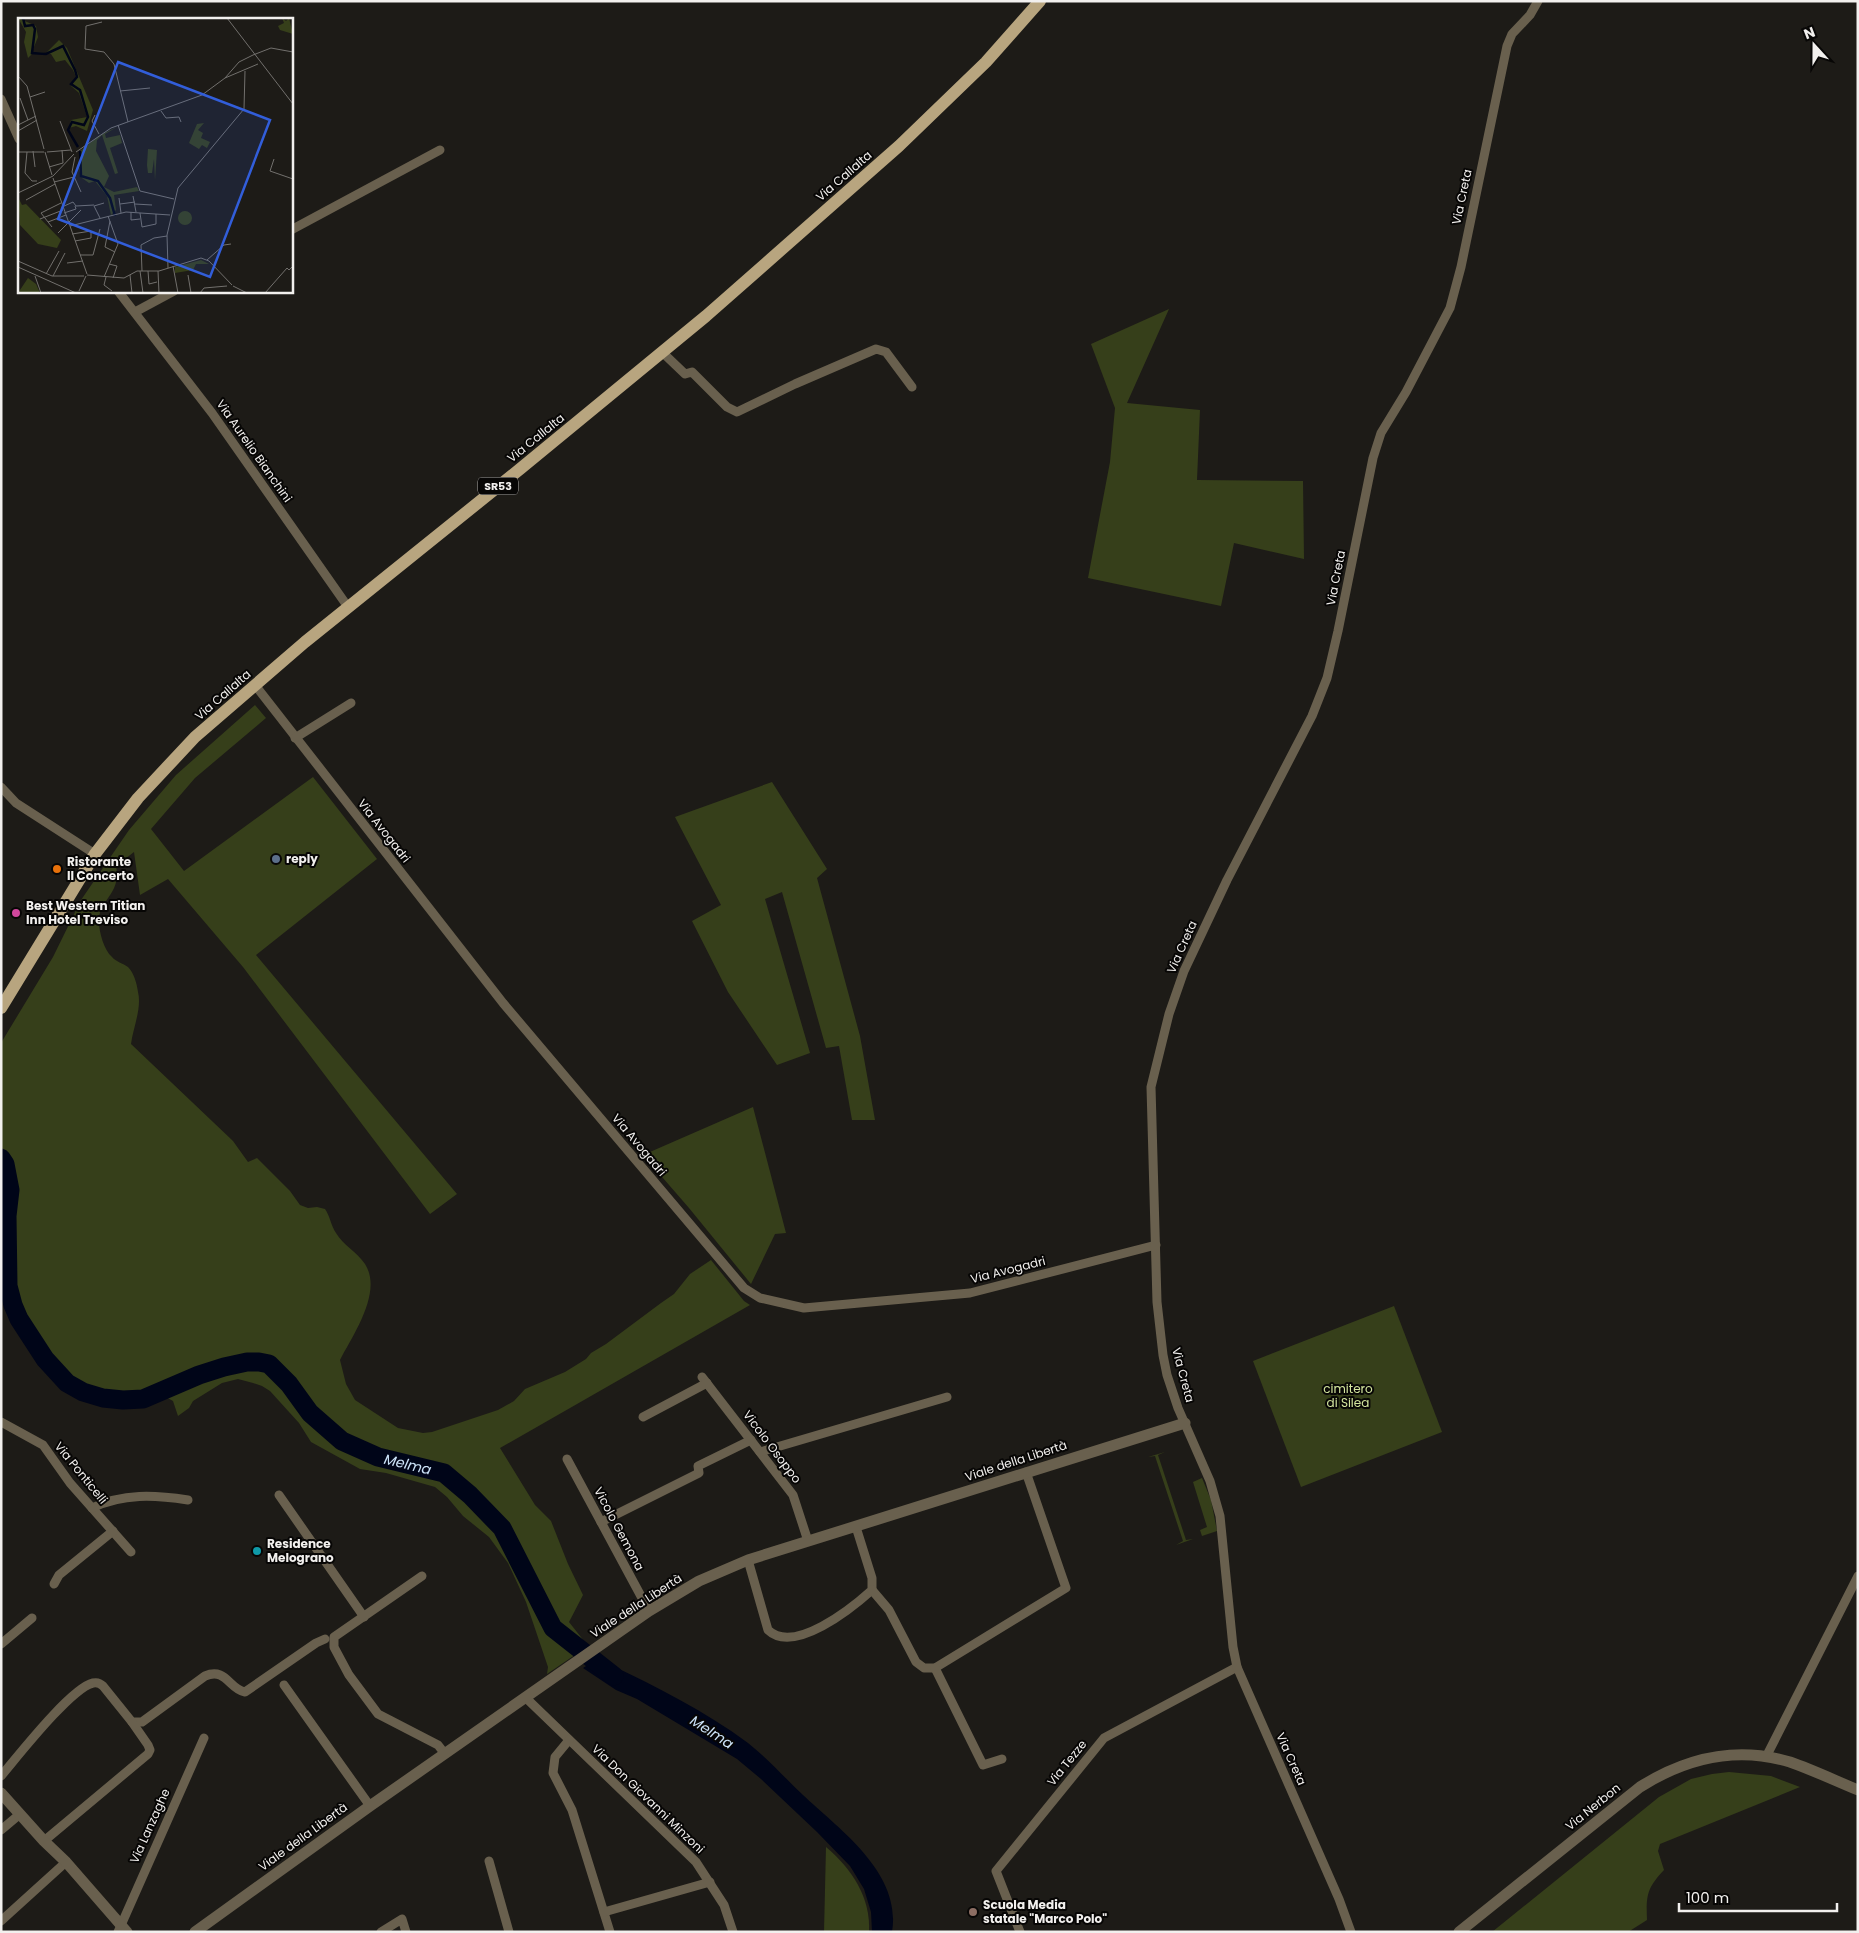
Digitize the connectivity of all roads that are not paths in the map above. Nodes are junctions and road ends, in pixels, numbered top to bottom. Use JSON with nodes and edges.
{"nodes":[{"id":1,"x":1040,"y":1,"type":"edge"},
{"id":2,"x":1538,"y":1,"type":"edge"},
{"id":3,"x":1,"y":99,"type":"edge"},
{"id":4,"x":18,"y":137,"type":"edge"},
{"id":5,"x":440,"y":150,"type":"dead end"},
{"id":6,"x":292,"y":229,"type":"edge"},
{"id":7,"x":119,"y":292,"type":"edge"},
{"id":8,"x":172,"y":292,"type":"edge"},
{"id":9,"x":135,"y":312,"type":"junction"},
{"id":10,"x":662,"y":352,"type":"junction"},
{"id":11,"x":912,"y":388,"type":"dead end"},
{"id":12,"x":348,"y":608,"type":"junction"},
{"id":13,"x":254,"y":685,"type":"junction"},
{"id":14,"x":351,"y":703,"type":"dead end"},
{"id":15,"x":295,"y":738,"type":"junction"},
{"id":16,"x":1,"y":787,"type":"edge"},
{"id":17,"x":95,"y":854,"type":"junction"},
{"id":18,"x":1,"y":1008,"type":"edge"},
{"id":19,"x":1156,"y":1245,"type":"junction"},
{"id":20,"x":947,"y":1397,"type":"dead end"},
{"id":21,"x":644,"y":1417,"type":"dead end"},
{"id":22,"x":1,"y":1422,"type":"edge"},
{"id":23,"x":1184,"y":1423,"type":"junction"},
{"id":24,"x":751,"y":1440,"type":"junction"},
{"id":25,"x":760,"y":1452,"type":"junction"},
{"id":26,"x":567,"y":1459,"type":"dead end"},
{"id":27,"x":1026,"y":1472,"type":"junction"},
{"id":28,"x":279,"y":1495,"type":"dead end"},
{"id":29,"x":188,"y":1500,"type":"dead end"},
{"id":30,"x":92,"y":1508,"type":"junction"},
{"id":31,"x":601,"y":1522,"type":"junction"},
{"id":32,"x":856,"y":1527,"type":"junction"},
{"id":33,"x":113,"y":1531,"type":"junction"},
{"id":34,"x":808,"y":1541,"type":"junction"},
{"id":35,"x":131,"y":1552,"type":"dead end"},
{"id":36,"x":748,"y":1560,"type":"junction"},
{"id":37,"x":422,"y":1576,"type":"dead end"},
{"id":38,"x":1858,"y":1576,"type":"edge"},
{"id":39,"x":54,"y":1584,"type":"dead end"},
{"id":40,"x":872,"y":1590,"type":"junction"},
{"id":41,"x":649,"y":1611,"type":"junction"},
{"id":42,"x":364,"y":1617,"type":"junction"},
{"id":43,"x":32,"y":1618,"type":"dead end"},
{"id":44,"x":330,"y":1638,"type":"junction"},
{"id":45,"x":1,"y":1644,"type":"edge"},
{"id":46,"x":1237,"y":1667,"type":"junction"},
{"id":47,"x":934,"y":1668,"type":"junction"},
{"id":48,"x":284,"y":1685,"type":"dead end"},
{"id":49,"x":526,"y":1698,"type":"junction"},
{"id":50,"x":132,"y":1722,"type":"junction"},
{"id":51,"x":204,"y":1738,"type":"dead end"},
{"id":52,"x":569,"y":1740,"type":"junction"},
{"id":53,"x":445,"y":1754,"type":"junction"},
{"id":54,"x":1766,"y":1757,"type":"junction"},
{"id":55,"x":1002,"y":1759,"type":"dead end"},
{"id":56,"x":1,"y":1776,"type":"edge"},
{"id":57,"x":1858,"y":1790,"type":"edge"},
{"id":58,"x":1,"y":1793,"type":"edge"},
{"id":59,"x":370,"y":1806,"type":"junction"},
{"id":60,"x":20,"y":1814,"type":"junction"},
{"id":61,"x":1,"y":1830,"type":"edge"},
{"id":62,"x":44,"y":1841,"type":"junction"},
{"id":63,"x":489,"y":1861,"type":"dead end"},
{"id":64,"x":66,"y":1862,"type":"junction"},
{"id":65,"x":710,"y":1882,"type":"junction"},
{"id":66,"x":604,"y":1912,"type":"junction"},
{"id":67,"x":1,"y":1921,"type":"edge"},
{"id":68,"x":122,"y":1929,"type":"edge"},
{"id":69,"x":195,"y":1932,"type":"edge"},
{"id":70,"x":382,"y":1932,"type":"edge"},
{"id":71,"x":406,"y":1932,"type":"edge"},
{"id":72,"x":509,"y":1932,"type":"edge"},
{"id":73,"x":610,"y":1932,"type":"edge"},
{"id":74,"x":733,"y":1932,"type":"edge"},
{"id":75,"x":1020,"y":1932,"type":"edge"},
{"id":76,"x":1351,"y":1932,"type":"edge"},
{"id":77,"x":1459,"y":1932,"type":"edge"}],
"edges":[{"from":1,"to":10,"type":"main road","name":"Via Callalta","number":"SR53"},
{"from":2,"to":19,"type":"street","name":"Via Creta"},
{"from":3,"to":4,"type":"street"},
{"from":5,"to":6,"type":"street"},
{"from":7,"to":9,"type":"street","name":"Via Aurelio Bianchini"},
{"from":8,"to":9,"type":"street"},
{"from":9,"to":12,"type":"street","name":"Via Aurelio Bianchini"},
{"from":10,"to":11,"type":"street"},
{"from":10,"to":12,"type":"main road","name":"Via Callalta","number":"SR53"},
{"from":12,"to":13,"type":"main road","name":"Via Callalta","number":"SR53"},
{"from":13,"to":15,"type":"street","name":"Via Avogadri"},
{"from":13,"to":17,"type":"main road","name":"Via Callalta","number":"SR53"},
{"from":14,"to":15,"type":"street"},
{"from":15,"to":19,"type":"street","name":"Via Avogadri"},
{"from":16,"to":17,"type":"street"},
{"from":17,"to":18,"type":"main road","name":"Via Callalta","number":"SR53"},
{"from":19,"to":23,"type":"street","name":"Via Creta"},
{"from":20,"to":25,"type":"street"},
{"from":21,"to":24,"type":"street","name":"Vicolo Osoppo"},
{"from":22,"to":30,"type":"street","name":"Via Ponticelli"},
{"from":23,"to":27,"type":"street","name":"Viale della Libertà"},
{"from":23,"to":46,"type":"street","name":"Via Creta"},
{"from":24,"to":25,"type":"street","name":"Vicolo Osoppo"},
{"from":24,"to":31,"type":"street"},
{"from":25,"to":34,"type":"street","name":"Vicolo Osoppo"},
{"from":26,"to":31,"type":"street","name":"Vicolo Gemona"},
{"from":27,"to":32,"type":"street","name":"Viale della Libertà"},
{"from":27,"to":47,"type":"street"},
{"from":28,"to":42,"type":"street"},
{"from":29,"to":30,"type":"street"},
{"from":30,"to":33,"type":"street","name":"Via Ponticelli"},
{"from":31,"to":41,"type":"street","name":"Vicolo Gemona"},
{"from":32,"to":34,"type":"street","name":"Viale della Libertà"},
{"from":32,"to":40,"type":"street"},
{"from":33,"to":35,"type":"street","name":"Via Ponticelli"},
{"from":33,"to":39,"type":"street"},
{"from":34,"to":36,"type":"street","name":"Viale della Libertà"},
{"from":36,"to":40,"type":"street"},
{"from":36,"to":41,"type":"street","name":"Viale della Libertà"},
{"from":37,"to":42,"type":"street"},
{"from":38,"to":54,"type":"street"},
{"from":40,"to":47,"type":"street"},
{"from":41,"to":49,"type":"street","name":"Viale della Libertà"},
{"from":42,"to":44,"type":"street"},
{"from":43,"to":45,"type":"street"},
{"from":44,"to":50,"type":"street"},
{"from":44,"to":53,"type":"street"},
{"from":46,"to":75,"type":"street","name":"Via Tezze"},
{"from":46,"to":76,"type":"street","name":"Via Creta"},
{"from":47,"to":55,"type":"street"},
{"from":48,"to":59,"type":"street"},
{"from":49,"to":52,"type":"street","name":"Via Don Giovanni Minzoni"},
{"from":49,"to":53,"type":"street","name":"Viale della Libertà"},
{"from":50,"to":56,"type":"street"},
{"from":50,"to":62,"type":"street"},
{"from":51,"to":68,"type":"street","name":"Via Lanzaghe"},
{"from":52,"to":65,"type":"street","name":"Via Don Giovanni Minzoni"},
{"from":52,"to":66,"type":"street"},
{"from":53,"to":59,"type":"street","name":"Viale della Libertà"},
{"from":54,"to":57,"type":"street","name":"Via Nerbon"},
{"from":54,"to":77,"type":"street","name":"Via Nerbon"},
{"from":58,"to":60,"type":"street","name":"Via Lanzaghe"},
{"from":59,"to":69,"type":"street","name":"Viale della Libertà"},
{"from":60,"to":61,"type":"street"},
{"from":60,"to":62,"type":"street","name":"Via Lanzaghe"},
{"from":62,"to":64,"type":"street","name":"Via Lanzaghe"},
{"from":63,"to":72,"type":"street"},
{"from":64,"to":67,"type":"street"},
{"from":64,"to":68,"type":"street","name":"Via Lanzaghe"},
{"from":65,"to":66,"type":"street"},
{"from":65,"to":74,"type":"street","name":"Via Don Giovanni Minzoni"},
{"from":66,"to":73,"type":"street"},
{"from":70,"to":71,"type":"street"}]}
